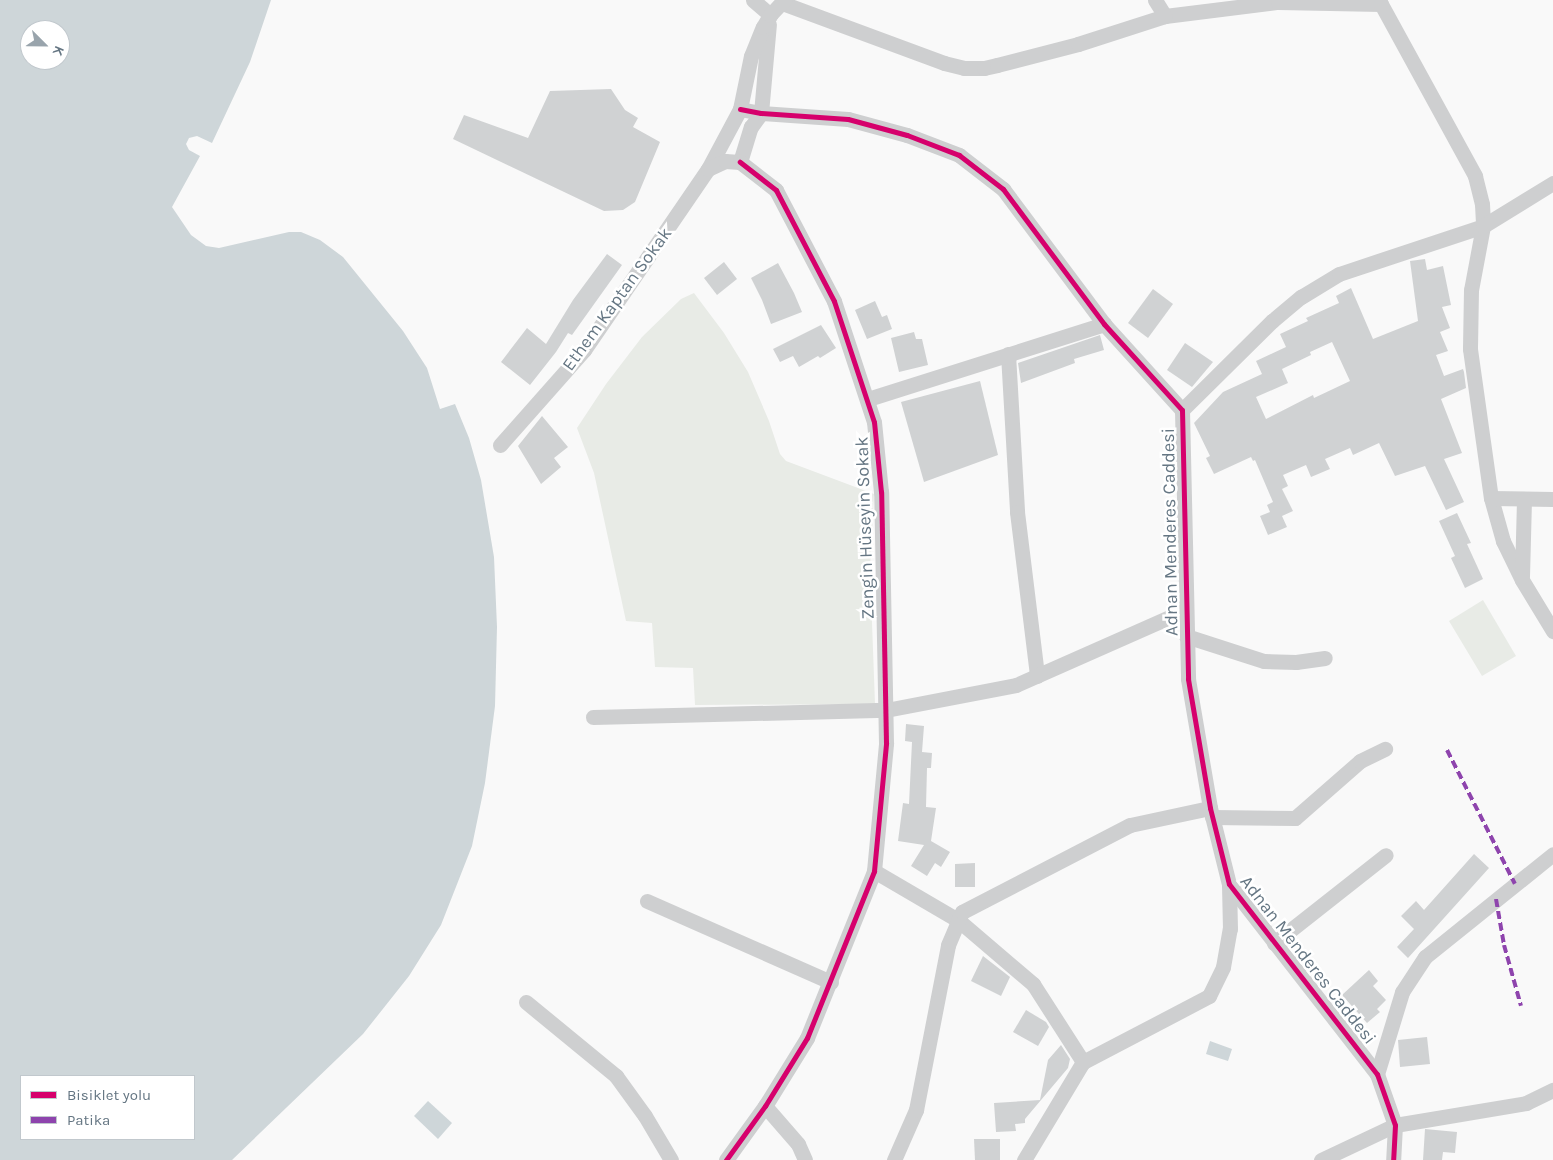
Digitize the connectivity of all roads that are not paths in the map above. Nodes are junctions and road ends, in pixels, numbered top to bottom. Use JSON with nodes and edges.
{"nodes":[{"id":1,"x":753,"y":0,"type":"edge"},
{"id":2,"x":1154,"y":0,"type":"edge"},
{"id":3,"x":783,"y":1,"type":"edge"},
{"id":4,"x":770,"y":15,"type":"junction"},
{"id":5,"x":1165,"y":16,"type":"junction"},
{"id":6,"x":740,"y":109,"type":"junction"},
{"id":7,"x":761,"y":113,"type":"junction"},
{"id":8,"x":740,"y":162,"type":"junction"},
{"id":9,"x":708,"y":169,"type":"junction"},
{"id":10,"x":1553,"y":183,"type":"edge"},
{"id":11,"x":1483,"y":226,"type":"junction"},
{"id":12,"x":1104,"y":324,"type":"junction"},
{"id":13,"x":1008,"y":354,"type":"junction"},
{"id":14,"x":868,"y":399,"type":"junction"},
{"id":15,"x":1182,"y":410,"type":"junction"},
{"id":16,"x":500,"y":445,"type":"dead end"},
{"id":17,"x":1491,"y":498,"type":"junction"},
{"id":18,"x":1553,"y":499,"type":"edge"},
{"id":19,"x":1524,"y":500,"type":"junction"},
{"id":20,"x":1522,"y":580,"type":"junction"},
{"id":21,"x":1185,"y":610,"type":"junction"},
{"id":22,"x":1553,"y":631,"type":"edge"},
{"id":23,"x":1186,"y":636,"type":"junction"},
{"id":24,"x":1325,"y":658,"type":"dead end"},
{"id":25,"x":1037,"y":676,"type":"junction"},
{"id":26,"x":886,"y":710,"type":"junction"},
{"id":27,"x":593,"y":717,"type":"dead end"},
{"id":28,"x":1384,"y":750,"type":"dead end"},
{"id":29,"x":1211,"y":813,"type":"junction"},
{"id":30,"x":1553,"y":854,"type":"edge"},
{"id":31,"x":1386,"y":855,"type":"dead end"},
{"id":32,"x":874,"y":871,"type":"junction"},
{"id":33,"x":1229,"y":884,"type":"junction"},
{"id":34,"x":647,"y":901,"type":"dead end"},
{"id":35,"x":958,"y":920,"type":"junction"},
{"id":36,"x":1274,"y":943,"type":"junction"},
{"id":37,"x":831,"y":982,"type":"junction"},
{"id":38,"x":526,"y":1002,"type":"dead end"},
{"id":39,"x":1083,"y":1062,"type":"junction"},
{"id":40,"x":1377,"y":1074,"type":"junction"},
{"id":41,"x":1553,"y":1090,"type":"edge"},
{"id":42,"x":765,"y":1106,"type":"junction"},
{"id":43,"x":1394,"y":1124,"type":"junction"},
{"id":44,"x":671,"y":1160,"type":"edge"},
{"id":45,"x":726,"y":1160,"type":"edge"},
{"id":46,"x":805,"y":1160,"type":"edge"},
{"id":47,"x":894,"y":1160,"type":"edge"},
{"id":48,"x":1024,"y":1160,"type":"edge"},
{"id":49,"x":1321,"y":1160,"type":"edge"},
{"id":50,"x":1393,"y":1160,"type":"edge"}],
"edges":[{"from":1,"to":4,"type":"street"},
{"from":2,"to":5,"type":"street"},
{"from":3,"to":4,"type":"street"},
{"from":3,"to":5,"type":"street"},
{"from":4,"to":6,"type":"street","name":"Ethem Kaptan Sokak"},
{"from":4,"to":7,"type":"street"},
{"from":5,"to":11,"type":"street"},
{"from":6,"to":7,"type":"street","name":"Adnan Menderes Caddesi"},
{"from":6,"to":9,"type":"street","name":"Ethem Kaptan Sokak"},
{"from":7,"to":8,"type":"street"},
{"from":7,"to":12,"type":"street","name":"Adnan Menderes Caddesi"},
{"from":8,"to":9,"type":"street"},
{"from":8,"to":14,"type":"street","name":"Zengin Hüseyin Sokak"},
{"from":9,"to":16,"type":"street","name":"Ethem Kaptan Sokak"},
{"from":10,"to":11,"type":"street"},
{"from":11,"to":15,"type":"street"},
{"from":11,"to":17,"type":"street"},
{"from":12,"to":13,"type":"street"},
{"from":12,"to":15,"type":"street","name":"Adnan Menderes Caddesi"},
{"from":13,"to":14,"type":"street"},
{"from":13,"to":25,"type":"street"},
{"from":14,"to":26,"type":"street","name":"Zengin Hüseyin Sokak"},
{"from":15,"to":21,"type":"street","name":"Adnan Menderes Caddesi"},
{"from":17,"to":19,"type":"street"},
{"from":17,"to":20,"type":"street"},
{"from":18,"to":19,"type":"street"},
{"from":19,"to":20,"type":"street"},
{"from":20,"to":22,"type":"street"},
{"from":21,"to":23,"type":"street","name":"Adnan Menderes Caddesi"},
{"from":21,"to":25,"type":"street"},
{"from":23,"to":24,"type":"street"},
{"from":23,"to":29,"type":"street","name":"Adnan Menderes Caddesi"},
{"from":25,"to":26,"type":"street"},
{"from":26,"to":27,"type":"street"},
{"from":26,"to":32,"type":"street","name":"Zengin Hüseyin Sokak"},
{"from":28,"to":29,"type":"street"},
{"from":29,"to":33,"type":"street","name":"Adnan Menderes Caddesi"},
{"from":29,"to":35,"type":"street"},
{"from":30,"to":40,"type":"street"},
{"from":31,"to":36,"type":"street"},
{"from":32,"to":35,"type":"street"},
{"from":32,"to":37,"type":"street","name":"Zengin Hüseyin Sokak"},
{"from":33,"to":36,"type":"street","name":"Adnan Menderes Caddesi"},
{"from":33,"to":39,"type":"street"},
{"from":34,"to":37,"type":"street"},
{"from":35,"to":39,"type":"street"},
{"from":35,"to":47,"type":"street"},
{"from":36,"to":40,"type":"street","name":"Adnan Menderes Caddesi"},
{"from":37,"to":42,"type":"street","name":"Zengin Hüseyin Sokak"},
{"from":38,"to":44,"type":"street"},
{"from":39,"to":48,"type":"street"},
{"from":40,"to":43,"type":"street","name":"Adnan Menderes Caddesi"},
{"from":41,"to":43,"type":"street"},
{"from":42,"to":45,"type":"street","name":"Zengin Hüseyin Sokak"},
{"from":42,"to":46,"type":"street"},
{"from":43,"to":49,"type":"street"},
{"from":43,"to":50,"type":"street","name":"Adnan Menderes Caddesi"}]}
